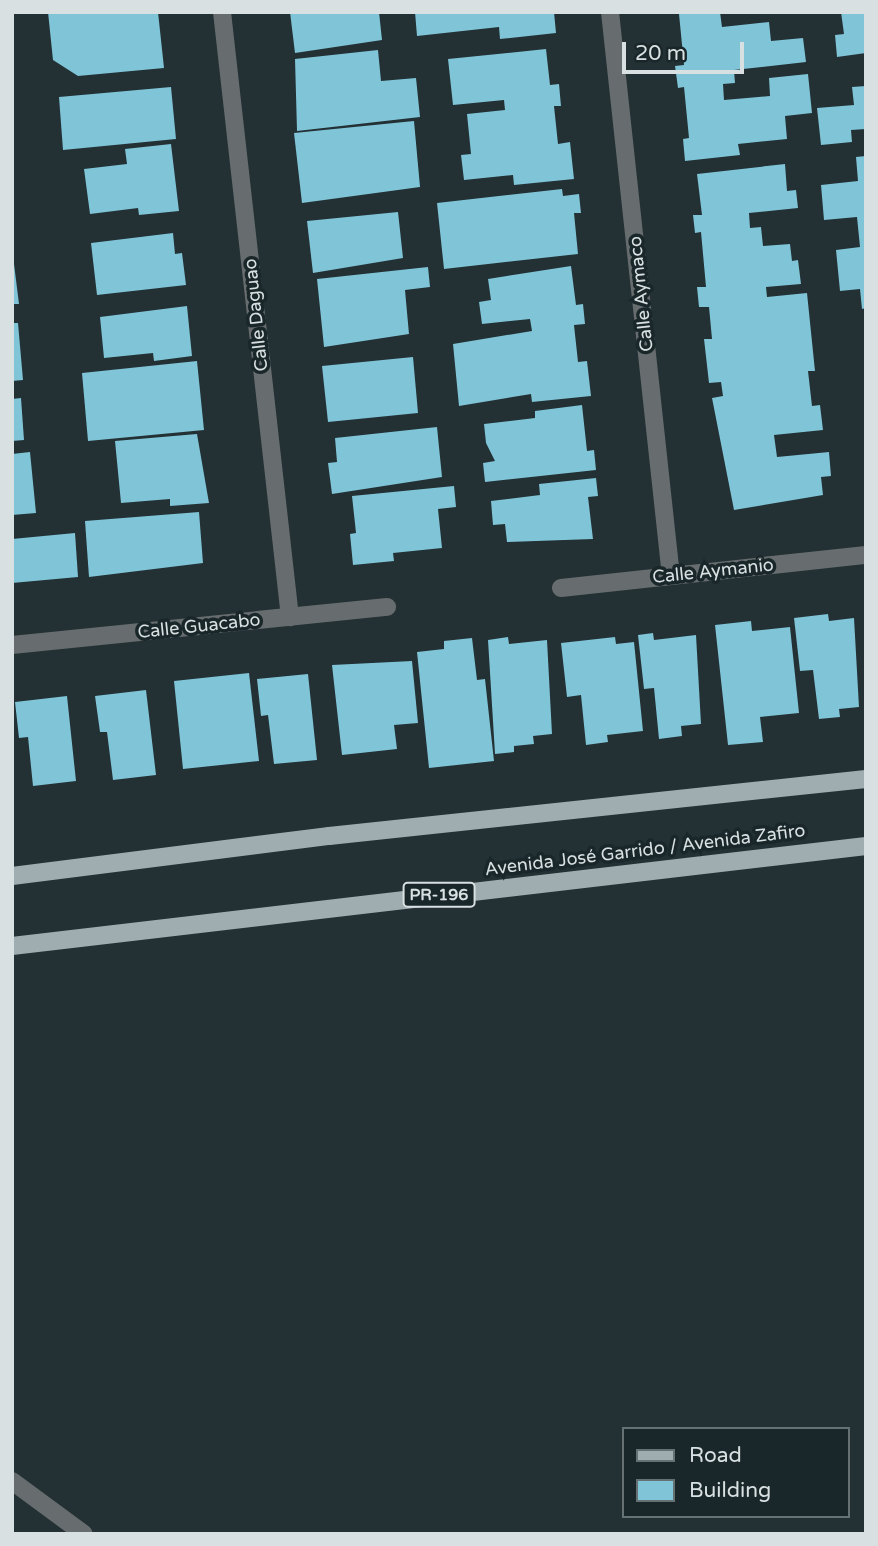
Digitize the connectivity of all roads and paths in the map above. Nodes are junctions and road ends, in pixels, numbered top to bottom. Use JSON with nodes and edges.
{"nodes":[{"id":1,"x":222,"y":12,"type":"edge"},
{"id":2,"x":610,"y":12,"type":"edge"},
{"id":3,"x":866,"y":555,"type":"edge"},
{"id":4,"x":671,"y":576,"type":"junction"},
{"id":5,"x":561,"y":588,"type":"dead end"},
{"id":6,"x":387,"y":607,"type":"dead end"},
{"id":7,"x":290,"y":617,"type":"junction"},
{"id":8,"x":12,"y":645,"type":"edge"},
{"id":9,"x":866,"y":779,"type":"edge"},
{"id":10,"x":866,"y":846,"type":"edge"},
{"id":11,"x":12,"y":876,"type":"edge"},
{"id":12,"x":12,"y":946,"type":"edge"},
{"id":13,"x":12,"y":1481,"type":"edge"},
{"id":14,"x":84,"y":1534,"type":"edge"}],
"edges":[{"from":1,"to":7,"type":"street","name":"Calle Daguao"},
{"from":2,"to":4,"type":"street","name":"Calle Aymaco"},
{"from":3,"to":4,"type":"street","name":"Calle Aymanio"},
{"from":4,"to":5,"type":"street","name":"Calle Aymanio"},
{"from":6,"to":7,"type":"street","name":"Calle Guacabo"},
{"from":7,"to":8,"type":"street","name":"Calle Guacabo"},
{"from":9,"to":11,"type":"main road"},
{"from":10,"to":12,"type":"main road","name":"Avenida José Garrido / Avenida Zafiro","number":"PR-196"},
{"from":13,"to":14,"type":"street"}]}
